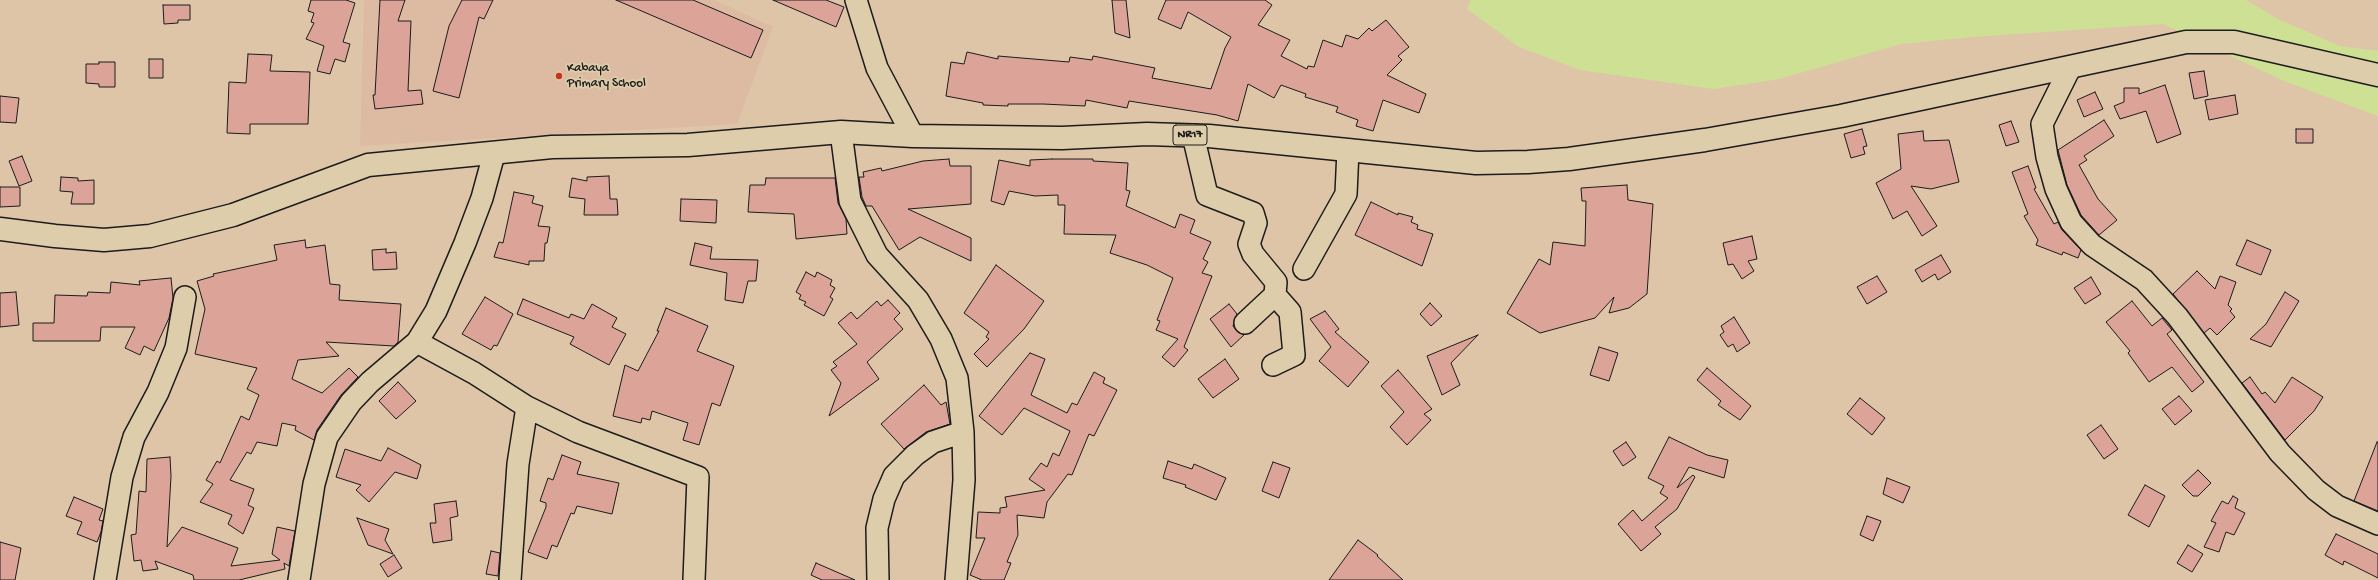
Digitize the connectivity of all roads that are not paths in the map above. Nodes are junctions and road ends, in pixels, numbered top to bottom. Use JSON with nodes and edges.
{"nodes":[{"id":1,"x":856,"y":0,"type":"edge"},
{"id":2,"x":2070,"y":68,"type":"junction"},
{"id":3,"x":2378,"y":75,"type":"edge"},
{"id":4,"x":841,"y":132,"type":"junction"},
{"id":5,"x":1193,"y":135,"type":"junction"},
{"id":6,"x":913,"y":136,"type":"junction"},
{"id":7,"x":1348,"y":150,"type":"junction"},
{"id":8,"x":494,"y":154,"type":"junction"},
{"id":9,"x":0,"y":229,"type":"edge"},
{"id":10,"x":1304,"y":269,"type":"dead end"},
{"id":11,"x":1275,"y":295,"type":"junction"},
{"id":12,"x":185,"y":297,"type":"dead end"},
{"id":13,"x":1245,"y":323,"type":"dead end"},
{"id":14,"x":417,"y":342,"type":"junction"},
{"id":15,"x":1273,"y":365,"type":"dead end"},
{"id":16,"x":527,"y":407,"type":"junction"},
{"id":17,"x":963,"y":432,"type":"junction"},
{"id":18,"x":2378,"y":524,"type":"edge"},
{"id":19,"x":105,"y":580,"type":"edge"},
{"id":20,"x":299,"y":580,"type":"edge"},
{"id":21,"x":510,"y":580,"type":"edge"},
{"id":22,"x":694,"y":580,"type":"edge"},
{"id":23,"x":878,"y":580,"type":"edge"},
{"id":24,"x":956,"y":580,"type":"edge"}],
"edges":[{"from":1,"to":6,"type":"street"},
{"from":2,"to":3,"type":"main road","number":"NR17"},
{"from":2,"to":7,"type":"main road","number":"NR17"},
{"from":2,"to":18,"type":"street"},
{"from":4,"to":6,"type":"main road","number":"NR17"},
{"from":4,"to":8,"type":"main road","number":"NR17"},
{"from":4,"to":17,"type":"street"},
{"from":5,"to":6,"type":"main road","number":"NR17"},
{"from":5,"to":7,"type":"main road","number":"NR17"},
{"from":5,"to":11,"type":"street"},
{"from":7,"to":10,"type":"street"},
{"from":8,"to":9,"type":"main road","number":"NR17"},
{"from":8,"to":14,"type":"street"},
{"from":11,"to":13,"type":"street"},
{"from":11,"to":15,"type":"street"},
{"from":12,"to":19,"type":"street"},
{"from":14,"to":16,"type":"street"},
{"from":14,"to":20,"type":"street"},
{"from":16,"to":21,"type":"street"},
{"from":16,"to":22,"type":"street"},
{"from":17,"to":23,"type":"street"},
{"from":17,"to":24,"type":"street"}]}
